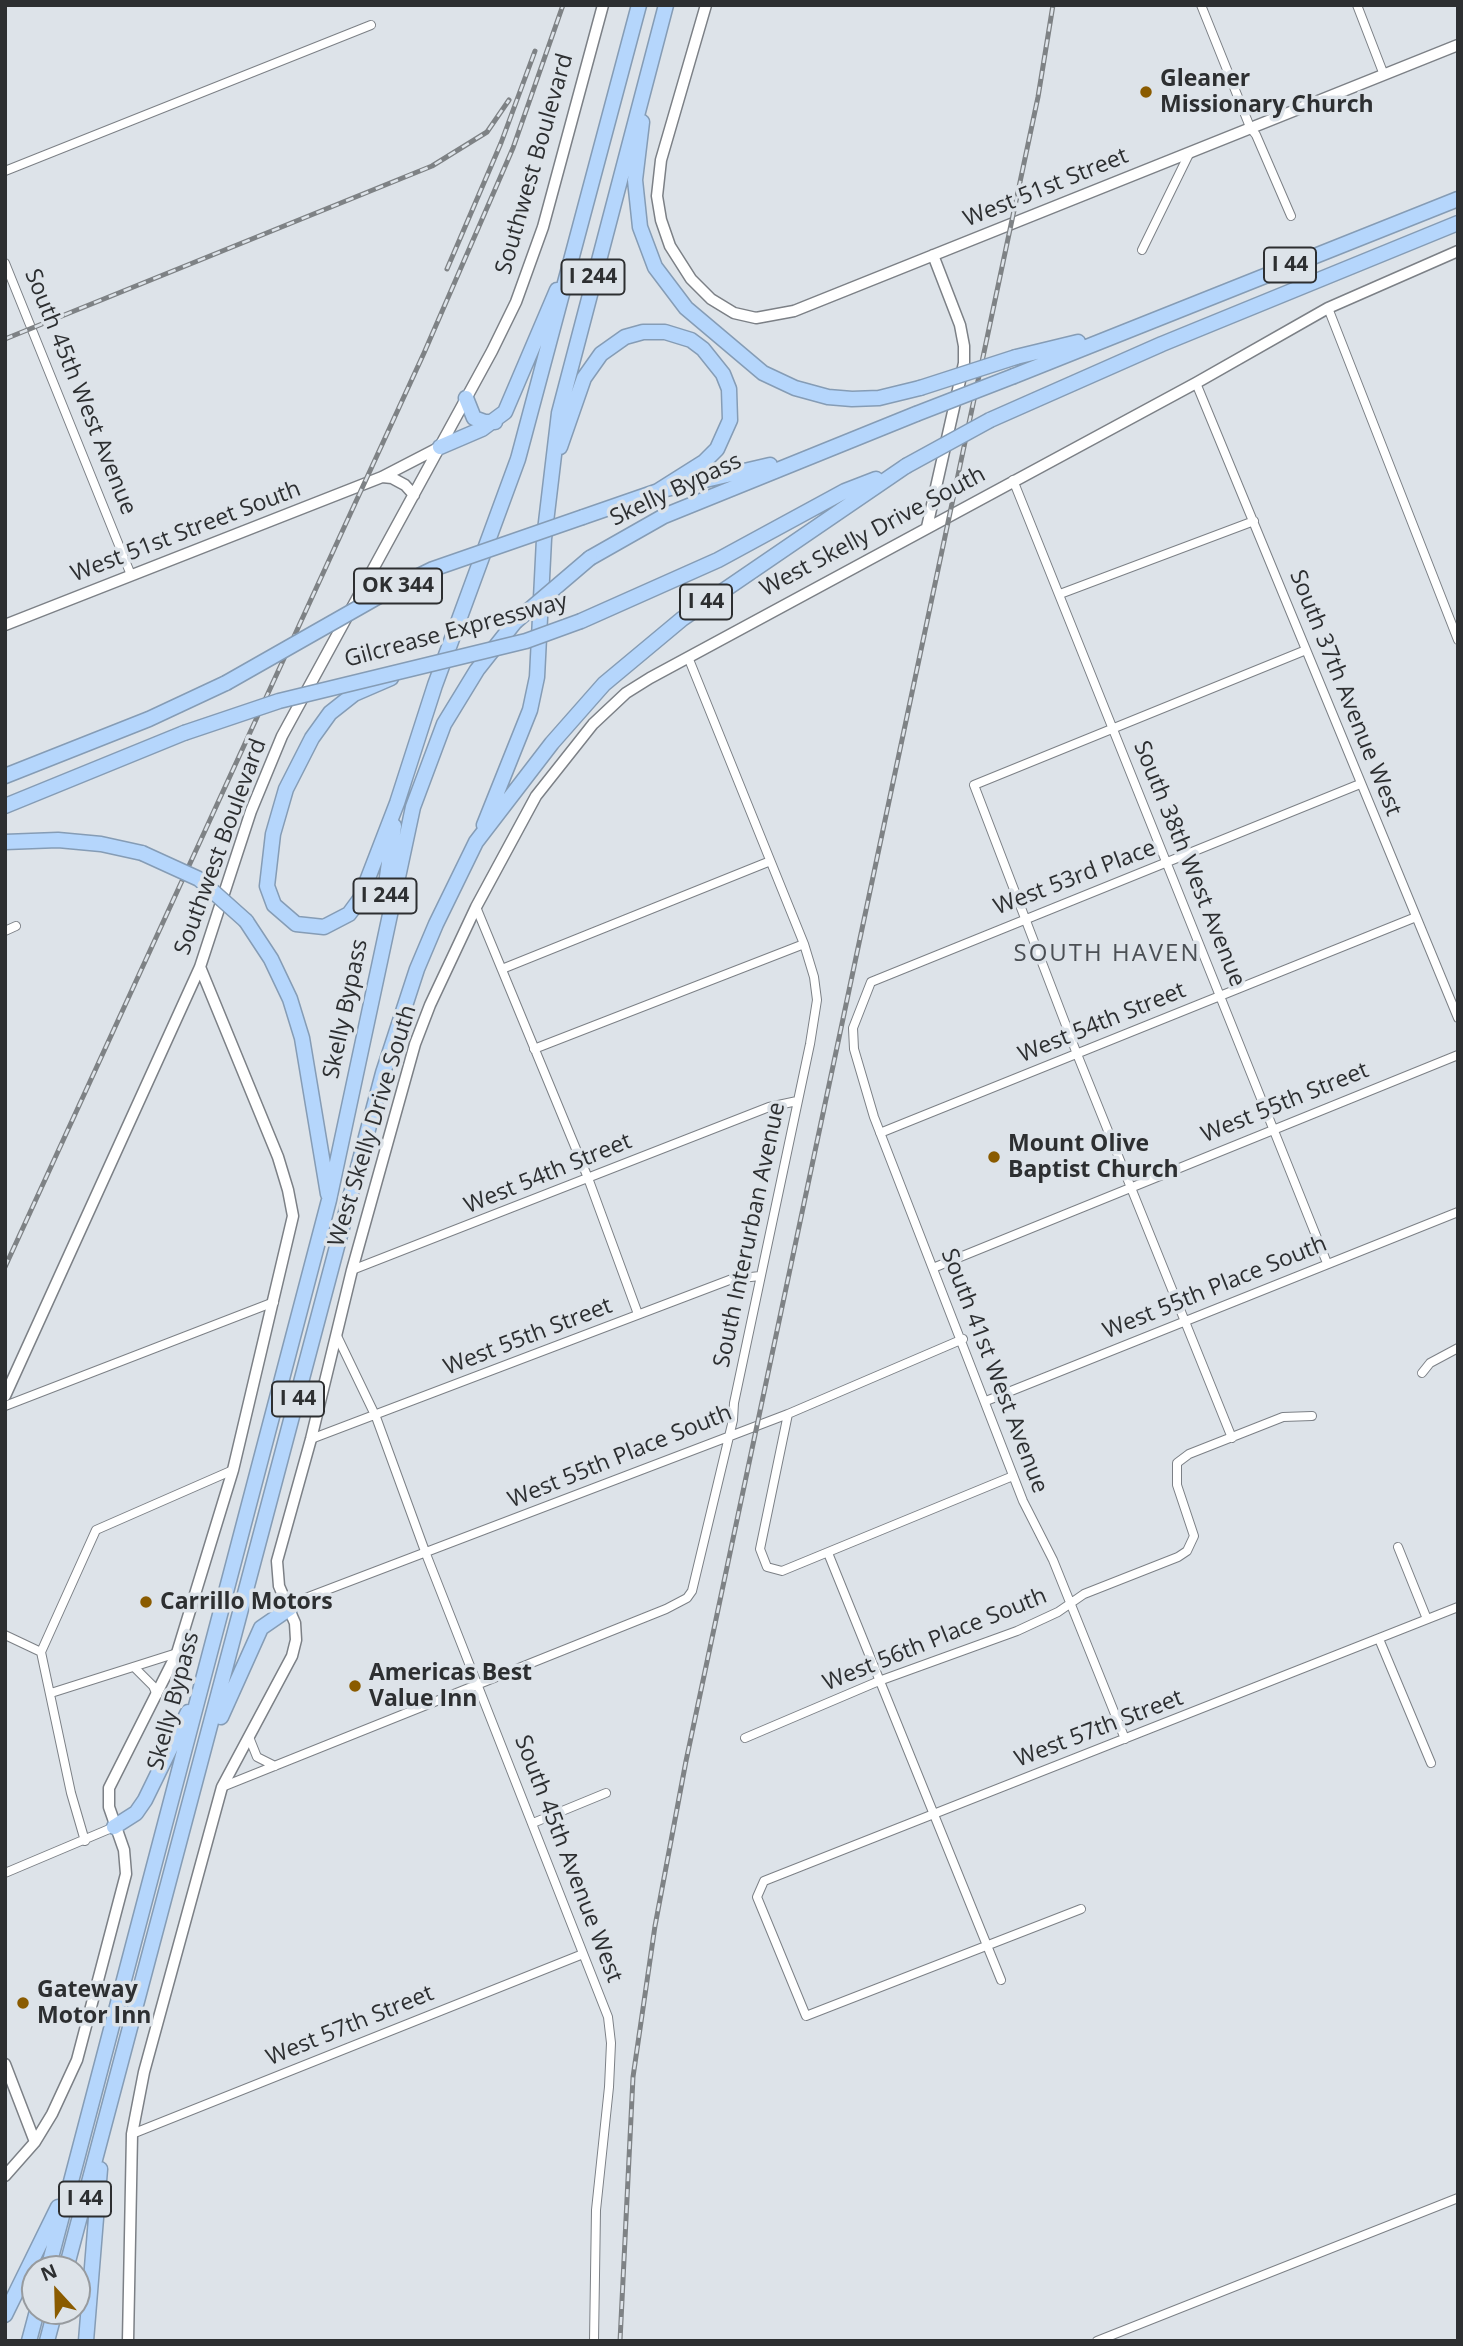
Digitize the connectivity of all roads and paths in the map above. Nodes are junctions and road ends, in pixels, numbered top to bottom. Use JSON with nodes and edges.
{"nodes":[{"id":1,"x":603,"y":5,"type":"edge"},
{"id":2,"x":639,"y":5,"type":"edge"},
{"id":3,"x":666,"y":5,"type":"edge"},
{"id":4,"x":706,"y":5,"type":"edge"},
{"id":5,"x":1201,"y":5,"type":"edge"},
{"id":6,"x":1357,"y":5,"type":"edge"},
{"id":7,"x":371,"y":25,"type":"dead end"},
{"id":8,"x":1458,"y":46,"type":"edge"},
{"id":9,"x":1384,"y":75,"type":"junction"},
{"id":10,"x":648,"y":79,"type":"junction"},
{"id":11,"x":1250,"y":127,"type":"junction"},
{"id":12,"x":1189,"y":154,"type":"junction"},
{"id":13,"x":5,"y":172,"type":"edge"},
{"id":14,"x":1456,"y":199,"type":"edge"},
{"id":15,"x":1291,"y":216,"type":"dead end"},
{"id":16,"x":1458,"y":223,"type":"edge"},
{"id":17,"x":578,"y":240,"type":"junction"},
{"id":18,"x":1142,"y":250,"type":"dead end"},
{"id":19,"x":1458,"y":251,"type":"edge"},
{"id":20,"x":933,"y":255,"type":"junction"},
{"id":21,"x":5,"y":263,"type":"edge"},
{"id":22,"x":1328,"y":308,"type":"junction"},
{"id":23,"x":1127,"y":330,"type":"junction"},
{"id":24,"x":1196,"y":383,"type":"junction"},
{"id":25,"x":466,"y":398,"type":"junction"},
{"id":26,"x":495,"y":422,"type":"junction"},
{"id":27,"x":440,"y":447,"type":"junction"},
{"id":28,"x":813,"y":455,"type":"junction"},
{"id":29,"x":906,"y":466,"type":"junction"},
{"id":30,"x":382,"y":477,"type":"junction"},
{"id":31,"x":550,"y":478,"type":"junction"},
{"id":32,"x":1013,"y":480,"type":"junction"},
{"id":33,"x":658,"y":491,"type":"junction"},
{"id":34,"x":414,"y":495,"type":"junction"},
{"id":35,"x":1254,"y":521,"type":"junction"},
{"id":36,"x":927,"y":527,"type":"junction"},
{"id":37,"x":131,"y":575,"type":"junction"},
{"id":38,"x":1060,"y":594,"type":"junction"},
{"id":39,"x":5,"y":625,"type":"edge"},
{"id":40,"x":1458,"y":640,"type":"edge"},
{"id":41,"x":1306,"y":650,"type":"junction"},
{"id":42,"x":688,"y":657,"type":"junction"},
{"id":43,"x":417,"y":667,"type":"junction"},
{"id":44,"x":1113,"y":726,"type":"junction"},
{"id":45,"x":5,"y":776,"type":"edge"},
{"id":46,"x":1360,"y":785,"type":"junction"},
{"id":47,"x":397,"y":803,"type":"junction"},
{"id":48,"x":5,"y":806,"type":"edge"},
{"id":49,"x":5,"y":842,"type":"edge"},
{"id":50,"x":476,"y":842,"type":"junction"},
{"id":51,"x":768,"y":862,"type":"junction"},
{"id":52,"x":1169,"y":862,"type":"junction"},
{"id":53,"x":476,"y":907,"type":"junction"},
{"id":54,"x":1416,"y":916,"type":"junction"},
{"id":55,"x":1023,"y":919,"type":"junction"},
{"id":56,"x":16,"y":926,"type":"dead end"},
{"id":57,"x":5,"y":930,"type":"edge"},
{"id":58,"x":804,"y":944,"type":"junction"},
{"id":59,"x":200,"y":968,"type":"junction"},
{"id":60,"x":502,"y":969,"type":"junction"},
{"id":61,"x":373,"y":989,"type":"junction"},
{"id":62,"x":1222,"y":996,"type":"junction"},
{"id":63,"x":858,"y":1010,"type":"joint"},
{"id":64,"x":1458,"y":1018,"type":"edge"},
{"id":65,"x":534,"y":1049,"type":"junction"},
{"id":66,"x":1077,"y":1054,"type":"junction"},
{"id":67,"x":1458,"y":1055,"type":"edge"},
{"id":68,"x":797,"y":1101,"type":"junction"},
{"id":69,"x":1275,"y":1128,"type":"junction"},
{"id":70,"x":880,"y":1133,"type":"junction"},
{"id":71,"x":588,"y":1178,"type":"junction"},
{"id":72,"x":1130,"y":1186,"type":"junction"},
{"id":73,"x":329,"y":1200,"type":"junction"},
{"id":74,"x":1458,"y":1212,"type":"edge"},
{"id":75,"x":1328,"y":1263,"type":"junction"},
{"id":76,"x":933,"y":1268,"type":"junction"},
{"id":77,"x":352,"y":1270,"type":"junction"},
{"id":78,"x":760,"y":1276,"type":"junction"},
{"id":79,"x":274,"y":1302,"type":"junction"},
{"id":80,"x":638,"y":1314,"type":"junction"},
{"id":81,"x":1184,"y":1322,"type":"junction"},
{"id":82,"x":337,"y":1336,"type":"junction"},
{"id":83,"x":962,"y":1339,"type":"junction"},
{"id":84,"x":1458,"y":1348,"type":"edge"},
{"id":85,"x":1422,"y":1373,"type":"dead end"},
{"id":86,"x":5,"y":1396,"type":"edge"},
{"id":87,"x":986,"y":1401,"type":"junction"},
{"id":88,"x":5,"y":1406,"type":"edge"},
{"id":89,"x":788,"y":1414,"type":"junction"},
{"id":90,"x":1312,"y":1416,"type":"dead end"},
{"id":91,"x":376,"y":1417,"type":"junction"},
{"id":92,"x":729,"y":1434,"type":"junction"},
{"id":93,"x":1232,"y":1438,"type":"junction"},
{"id":94,"x":311,"y":1439,"type":"junction"},
{"id":95,"x":233,"y":1470,"type":"junction"},
{"id":96,"x":1013,"y":1476,"type":"junction"},
{"id":97,"x":1398,"y":1546,"type":"dead end"},
{"id":98,"x":828,"y":1553,"type":"junction"},
{"id":99,"x":426,"y":1554,"type":"junction"},
{"id":100,"x":1070,"y":1602,"type":"junction"},
{"id":101,"x":1458,"y":1607,"type":"edge"},
{"id":102,"x":290,"y":1608,"type":"junction"},
{"id":103,"x":1427,"y":1619,"type":"junction"},
{"id":104,"x":5,"y":1635,"type":"edge"},
{"id":105,"x":1379,"y":1639,"type":"junction"},
{"id":106,"x":41,"y":1652,"type":"junction"},
{"id":107,"x":177,"y":1653,"type":"junction"},
{"id":108,"x":135,"y":1668,"type":"junction"},
{"id":109,"x":879,"y":1681,"type":"junction"},
{"id":110,"x":479,"y":1685,"type":"junction"},
{"id":111,"x":202,"y":1686,"type":"junction"},
{"id":112,"x":51,"y":1693,"type":"junction"},
{"id":113,"x":157,"y":1696,"type":"junction"},
{"id":114,"x":250,"y":1737,"type":"junction"},
{"id":115,"x":745,"y":1738,"type":"dead end"},
{"id":116,"x":1125,"y":1739,"type":"junction"},
{"id":117,"x":204,"y":1757,"type":"junction"},
{"id":118,"x":1431,"y":1763,"type":"dead end"},
{"id":119,"x":275,"y":1766,"type":"junction"},
{"id":120,"x":222,"y":1787,"type":"junction"},
{"id":121,"x":606,"y":1793,"type":"dead end"},
{"id":122,"x":934,"y":1815,"type":"junction"},
{"id":123,"x":533,"y":1823,"type":"junction"},
{"id":124,"x":114,"y":1828,"type":"junction"},
{"id":125,"x":85,"y":1841,"type":"junction"},
{"id":126,"x":5,"y":1873,"type":"edge"},
{"id":127,"x":1080,"y":1909,"type":"dead end"},
{"id":128,"x":989,"y":1947,"type":"junction"},
{"id":129,"x":583,"y":1954,"type":"junction"},
{"id":130,"x":1001,"y":1980,"type":"dead end"},
{"id":131,"x":5,"y":2064,"type":"edge"},
{"id":132,"x":104,"y":2130,"type":"junction"},
{"id":133,"x":132,"y":2134,"type":"junction"},
{"id":134,"x":35,"y":2142,"type":"junction"},
{"id":135,"x":5,"y":2176,"type":"edge"},
{"id":136,"x":72,"y":2178,"type":"junction"},
{"id":137,"x":1458,"y":2198,"type":"edge"},
{"id":138,"x":52,"y":2255,"type":"edge"},
{"id":139,"x":70,"y":2255,"type":"edge"},
{"id":140,"x":5,"y":2315,"type":"edge"},
{"id":141,"x":86,"y":2341,"type":"edge"},
{"id":142,"x":128,"y":2341,"type":"edge"},
{"id":143,"x":594,"y":2341,"type":"edge"},
{"id":144,"x":1097,"y":2341,"type":"edge"}],
"edges":[{"from":1,"to":25,"type":"street","name":"Southwest Boulevard"},
{"from":2,"to":17,"type":"highway","number":"I 244"},
{"from":3,"to":10,"type":"highway","number":"I 244"},
{"from":4,"to":20,"type":"street","name":"West 51st Street"},
{"from":5,"to":11,"type":"street"},
{"from":6,"to":9,"type":"street"},
{"from":7,"to":13,"type":"street"},
{"from":8,"to":9,"type":"street","name":"West 51st Street"},
{"from":9,"to":11,"type":"street","name":"West 51st Street"},
{"from":10,"to":23,"type":"highway","bridge":true},
{"from":10,"to":31,"type":"highway","number":"I 244"},
{"from":11,"to":12,"type":"street","name":"West 51st Street"},
{"from":11,"to":15,"type":"street"},
{"from":12,"to":18,"type":"street"},
{"from":12,"to":20,"type":"street","name":"West 51st Street"},
{"from":14,"to":23,"type":"highway","name":"Skelly Bypass","number":"I 44"},
{"from":16,"to":29,"type":"highway","name":"Skelly Bypass","number":"I 44","bridge":true},
{"from":17,"to":26,"type":"highway"},
{"from":17,"to":47,"type":"highway","number":"I 244"},
{"from":19,"to":22,"type":"street","name":"West Skelly Drive South"},
{"from":20,"to":36,"type":"street"},
{"from":21,"to":37,"type":"street","name":"South 45th West Avenue"},
{"from":22,"to":24,"type":"street","name":"West Skelly Drive South"},
{"from":22,"to":40,"type":"street"},
{"from":23,"to":28,"type":"highway","name":"Skelly Bypass","number":"I 44","bridge":true},
{"from":24,"to":32,"type":"street","name":"West Skelly Drive South"},
{"from":24,"to":35,"type":"street","name":"South 37th Avenue West"},
{"from":25,"to":26,"type":"highway"},
{"from":25,"to":27,"type":"street","name":"Southwest Boulevard"},
{"from":26,"to":27,"type":"highway"},
{"from":27,"to":30,"type":"street","name":"West 51st Street South"},
{"from":27,"to":34,"type":"street","name":"Southwest Boulevard"},
{"from":28,"to":33,"type":"highway","name":"Gilcrease Expressway","number":"OK 344"},
{"from":28,"to":61,"type":"highway","name":"Skelly Bypass","number":"I 44","bridge":true},
{"from":29,"to":43,"type":"highway","name":"Gilcrease Expressway","bridge":true},
{"from":29,"to":50,"type":"highway","name":"Skelly Bypass","number":"I 44"},
{"from":30,"to":34,"type":"street"},
{"from":30,"to":37,"type":"street","name":"West 51st Street South"},
{"from":31,"to":33,"type":"highway"},
{"from":31,"to":50,"type":"highway","number":"I 244"},
{"from":32,"to":36,"type":"street","name":"West Skelly Drive South"},
{"from":32,"to":38,"type":"street","name":"South 38th West Avenue"},
{"from":33,"to":45,"type":"highway","name":"Gilcrease Expressway","number":"OK 344","bridge":true},
{"from":34,"to":59,"type":"street","name":"Southwest Boulevard"},
{"from":35,"to":38,"type":"street"},
{"from":35,"to":41,"type":"street","name":"South 37th Avenue West"},
{"from":36,"to":42,"type":"street","name":"West Skelly Drive South"},
{"from":37,"to":39,"type":"street","name":"West 51st Street South"},
{"from":38,"to":44,"type":"street","name":"South 38th West Avenue"},
{"from":41,"to":44,"type":"street"},
{"from":41,"to":46,"type":"street","name":"South 37th Avenue West"},
{"from":42,"to":51,"type":"street"},
{"from":42,"to":53,"type":"street","name":"West Skelly Drive South"},
{"from":43,"to":47,"type":"highway","bridge":true},
{"from":43,"to":48,"type":"highway","name":"Gilcrease Expressway","bridge":true},
{"from":44,"to":52,"type":"street","name":"South 38th West Avenue"},
{"from":44,"to":55,"type":"street"},
{"from":46,"to":52,"type":"street","name":"West 53rd Place"},
{"from":46,"to":54,"type":"street","name":"South 37th Avenue West"},
{"from":47,"to":61,"type":"highway","number":"I 244"},
{"from":49,"to":73,"type":"highway","bridge":true},
{"from":50,"to":117,"type":"highway","name":"Skelly Bypass","number":"I 44"},
{"from":51,"to":58,"type":"street"},
{"from":51,"to":60,"type":"street"},
{"from":52,"to":55,"type":"street","name":"West 53rd Place"},
{"from":52,"to":62,"type":"street","name":"South 38th West Avenue"},
{"from":53,"to":60,"type":"street"},
{"from":53,"to":77,"type":"street","name":"West Skelly Drive South"},
{"from":54,"to":62,"type":"street","name":"West 54th Street"},
{"from":54,"to":64,"type":"street","name":"South 37th Avenue West"},
{"from":55,"to":63,"type":"street","name":"West 53rd Place"},
{"from":55,"to":66,"type":"street"},
{"from":56,"to":57,"type":"street"},
{"from":58,"to":65,"type":"street"},
{"from":58,"to":68,"type":"street","name":"South Interurban Avenue"},
{"from":59,"to":79,"type":"street"},
{"from":59,"to":86,"type":"street","name":"Southwest Boulevard"},
{"from":60,"to":65,"type":"street"},
{"from":61,"to":73,"type":"highway","name":"Skelly Bypass","number":"I 44"},
{"from":62,"to":66,"type":"street","name":"West 54th Street"},
{"from":62,"to":69,"type":"street","name":"South 38th West Avenue"},
{"from":63,"to":70,"type":"street","name":"South 41st West Avenue"},
{"from":65,"to":71,"type":"street"},
{"from":66,"to":70,"type":"street","name":"West 54th Street"},
{"from":66,"to":72,"type":"street"},
{"from":67,"to":69,"type":"street","name":"West 55th Street"},
{"from":68,"to":71,"type":"street","name":"West 54th Street"},
{"from":68,"to":78,"type":"street","name":"South Interurban Avenue"},
{"from":69,"to":72,"type":"street","name":"West 55th Street"},
{"from":69,"to":75,"type":"street","name":"South 38th West Avenue"},
{"from":70,"to":76,"type":"street","name":"South 41st West Avenue"},
{"from":71,"to":77,"type":"street","name":"West 54th Street"},
{"from":71,"to":80,"type":"street"},
{"from":72,"to":76,"type":"street","name":"West 55th Street"},
{"from":72,"to":81,"type":"street"},
{"from":73,"to":111,"type":"highway","name":"Skelly Bypass","number":"I 44"},
{"from":74,"to":75,"type":"street","name":"West 55th Place South"},
{"from":75,"to":81,"type":"street","name":"West 55th Place South"},
{"from":76,"to":83,"type":"street","name":"South 41st West Avenue"},
{"from":77,"to":82,"type":"street","name":"West Skelly Drive South"},
{"from":78,"to":80,"type":"street","name":"West 55th Street"},
{"from":78,"to":92,"type":"street","name":"South Interurban Avenue"},
{"from":79,"to":88,"type":"street"},
{"from":79,"to":95,"type":"street"},
{"from":80,"to":91,"type":"street","name":"West 55th Street"},
{"from":81,"to":87,"type":"street","name":"West 55th Place South"},
{"from":81,"to":93,"type":"street"},
{"from":82,"to":91,"type":"street","name":"South 45th Avenue West"},
{"from":82,"to":94,"type":"street","name":"West Skelly Drive South"},
{"from":83,"to":87,"type":"street","name":"South 41st West Avenue"},
{"from":83,"to":89,"type":"street","name":"West 55th Place South"},
{"from":84,"to":85,"type":"street"},
{"from":87,"to":96,"type":"street","name":"South 41st West Avenue"},
{"from":89,"to":92,"type":"street","name":"West 55th Place South"},
{"from":89,"to":98,"type":"street"},
{"from":90,"to":93,"type":"street"},
{"from":91,"to":94,"type":"street","name":"West 55th Street"},
{"from":91,"to":99,"type":"street","name":"South 45th Avenue West"},
{"from":92,"to":99,"type":"street","name":"West 55th Place South"},
{"from":92,"to":110,"type":"street","name":"South Interurban Avenue"},
{"from":93,"to":100,"type":"street","name":"West 56th Place South"},
{"from":94,"to":102,"type":"street","name":"West Skelly Drive South"},
{"from":95,"to":106,"type":"street"},
{"from":95,"to":107,"type":"street"},
{"from":96,"to":98,"type":"street"},
{"from":96,"to":100,"type":"street","name":"South 41st West Avenue"},
{"from":97,"to":103,"type":"street"},
{"from":98,"to":109,"type":"street"},
{"from":99,"to":102,"type":"street","name":"West 55th Place South"},
{"from":99,"to":110,"type":"street","name":"South 45th Avenue West"},
{"from":100,"to":109,"type":"street","name":"West 56th Place South"},
{"from":100,"to":116,"type":"street","name":"South 41st West Avenue"},
{"from":101,"to":103,"type":"street","name":"West 57th Street"},
{"from":102,"to":114,"type":"street","name":"West Skelly Drive South"},
{"from":102,"to":117,"type":"highway"},
{"from":103,"to":105,"type":"street","name":"West 57th Street"},
{"from":104,"to":106,"type":"street"},
{"from":105,"to":116,"type":"street","name":"West 57th Street"},
{"from":105,"to":118,"type":"street"},
{"from":106,"to":112,"type":"street"},
{"from":107,"to":108,"type":"street"},
{"from":107,"to":113,"type":"street"},
{"from":108,"to":112,"type":"street"},
{"from":108,"to":113,"type":"street"},
{"from":109,"to":115,"type":"street","name":"West 56th Place South"},
{"from":109,"to":122,"type":"street"},
{"from":110,"to":119,"type":"street"},
{"from":110,"to":123,"type":"street","name":"South 45th Avenue West"},
{"from":111,"to":124,"type":"highway"},
{"from":111,"to":136,"type":"highway","name":"Skelly Bypass","number":"I 44"},
{"from":112,"to":125,"type":"street"},
{"from":113,"to":124,"type":"street"},
{"from":114,"to":119,"type":"street"},
{"from":114,"to":120,"type":"street","name":"West Skelly Drive South"},
{"from":116,"to":122,"type":"street","name":"West 57th Street"},
{"from":117,"to":132,"type":"highway","name":"Skelly Bypass","number":"I 44"},
{"from":119,"to":120,"type":"street"},
{"from":120,"to":133,"type":"street","name":"West Skelly Drive South"},
{"from":121,"to":123,"type":"street"},
{"from":122,"to":128,"type":"street"},
{"from":122,"to":128,"type":"street","name":"West 57th Street"},
{"from":123,"to":129,"type":"street","name":"South 45th Avenue West"},
{"from":124,"to":125,"type":"street"},
{"from":124,"to":134,"type":"street"},
{"from":125,"to":126,"type":"street"},
{"from":127,"to":128,"type":"street"},
{"from":128,"to":130,"type":"street"},
{"from":129,"to":133,"type":"street","name":"West 57th Street"},
{"from":129,"to":143,"type":"street","name":"South 45th Avenue West"},
{"from":131,"to":134,"type":"street"},
{"from":132,"to":139,"type":"highway","name":"Skelly Bypass","number":"I 44"},
{"from":132,"to":141,"type":"highway"},
{"from":133,"to":142,"type":"street","name":"West Skelly Drive South"},
{"from":134,"to":135,"type":"street"},
{"from":136,"to":138,"type":"highway","name":"Skelly Bypass","number":"I 44"},
{"from":136,"to":140,"type":"highway"},
{"from":137,"to":144,"type":"street"}]}
